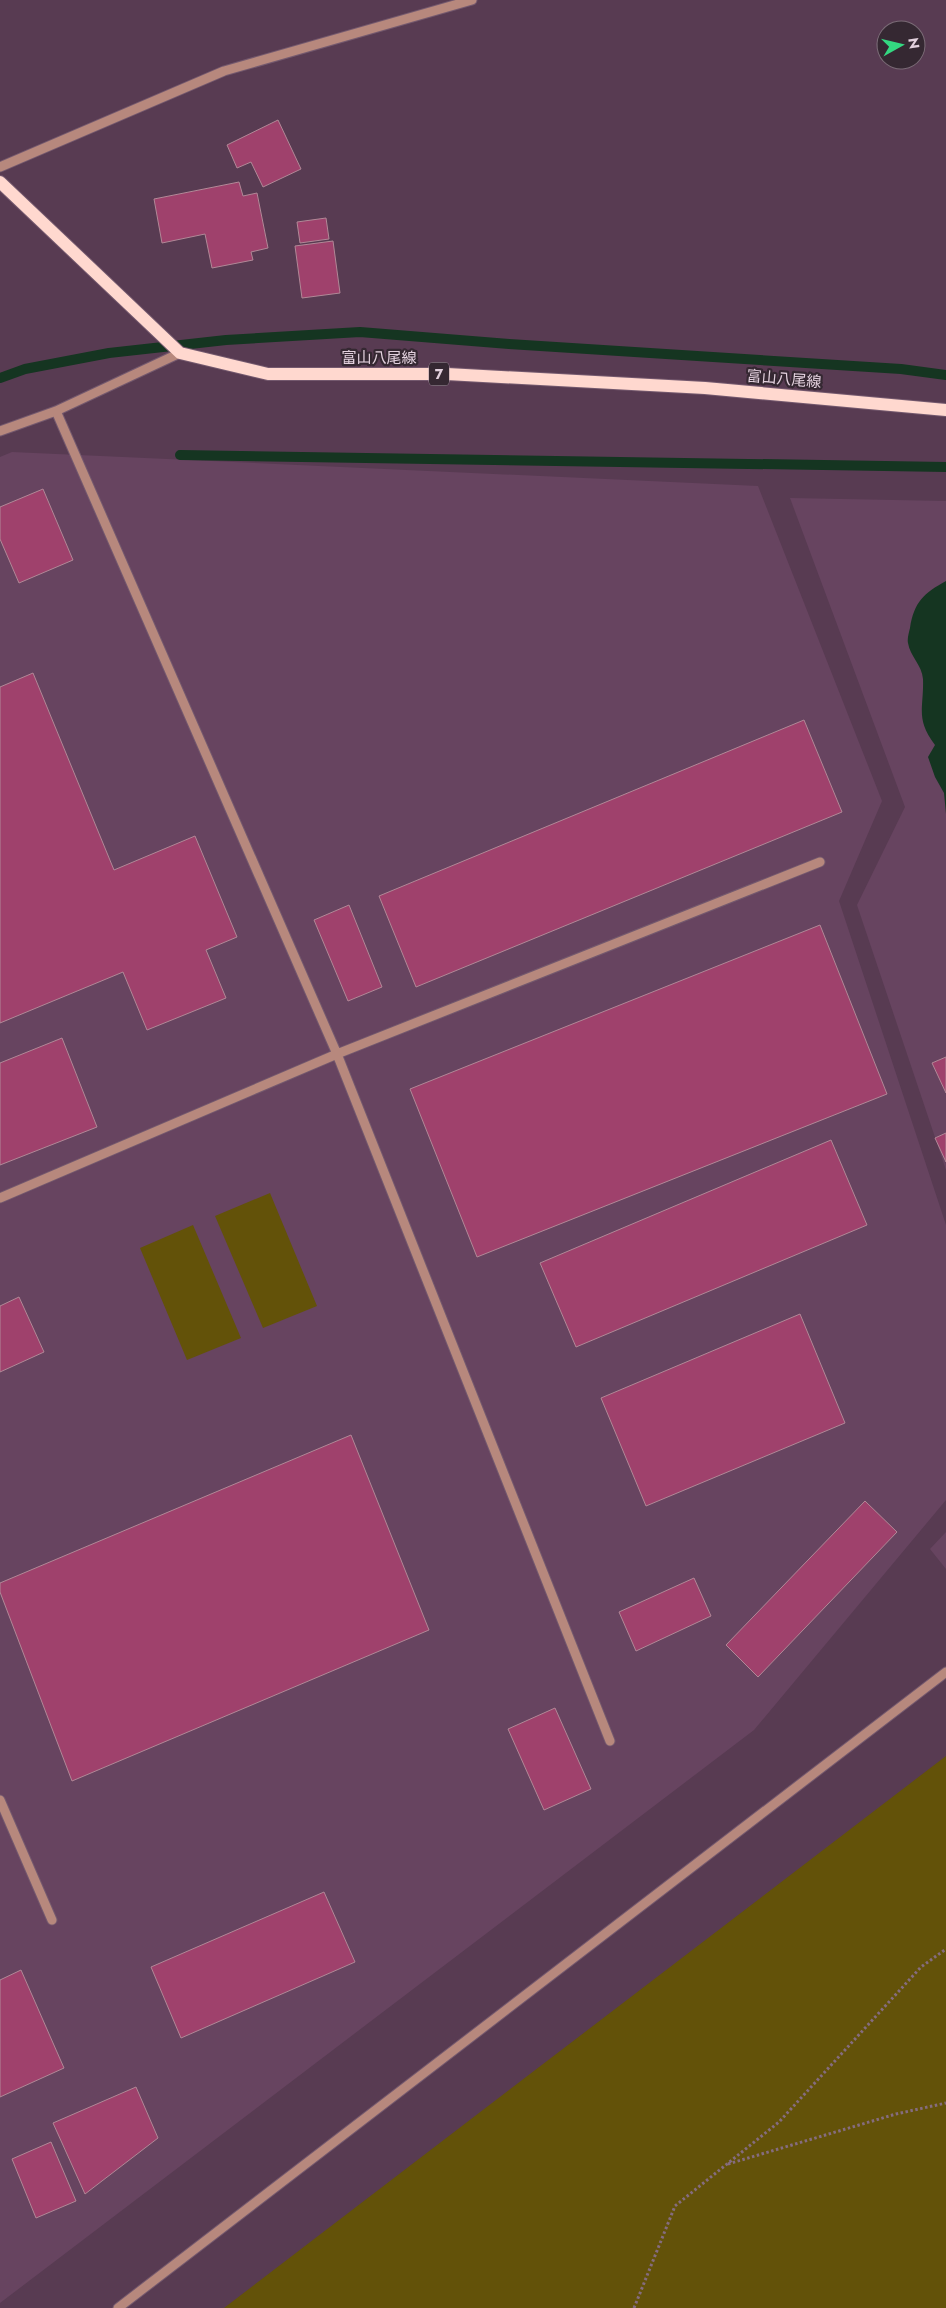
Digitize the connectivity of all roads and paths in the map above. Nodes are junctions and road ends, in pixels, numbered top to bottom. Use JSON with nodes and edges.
{"nodes":[{"id":1,"x":472,"y":0,"type":"edge"},
{"id":2,"x":0,"y":166,"type":"edge"},
{"id":3,"x":0,"y":182,"type":"edge"},
{"id":4,"x":180,"y":353,"type":"junction"},
{"id":5,"x":946,"y":410,"type":"edge"},
{"id":6,"x":56,"y":411,"type":"junction"},
{"id":7,"x":0,"y":431,"type":"edge"},
{"id":8,"x":820,"y":862,"type":"dead end"},
{"id":9,"x":337,"y":1054,"type":"junction"},
{"id":10,"x":0,"y":1198,"type":"edge"},
{"id":11,"x":946,"y":1672,"type":"edge"},
{"id":12,"x":610,"y":1741,"type":"dead end"},
{"id":13,"x":0,"y":1800,"type":"edge"},
{"id":14,"x":52,"y":1920,"type":"dead end"},
{"id":15,"x":946,"y":1949,"type":"edge"},
{"id":16,"x":946,"y":2103,"type":"edge"},
{"id":17,"x":726,"y":2164,"type":"junction"},
{"id":18,"x":118,"y":2308,"type":"edge"},
{"id":19,"x":634,"y":2308,"type":"edge"}],
"edges":[{"from":1,"to":2,"type":"street"},
{"from":3,"to":4,"type":"main road"},
{"from":4,"to":5,"type":"main road","name":"富山八尾線","number":"7"},
{"from":4,"to":6,"type":"street"},
{"from":6,"to":7,"type":"street"},
{"from":6,"to":9,"type":"street"},
{"from":8,"to":9,"type":"street"},
{"from":9,"to":10,"type":"street"},
{"from":9,"to":12,"type":"street"},
{"from":11,"to":18,"type":"street"},
{"from":13,"to":14,"type":"street"},
{"from":15,"to":17,"type":"path"},
{"from":16,"to":17,"type":"path"},
{"from":17,"to":19,"type":"path"}]}
